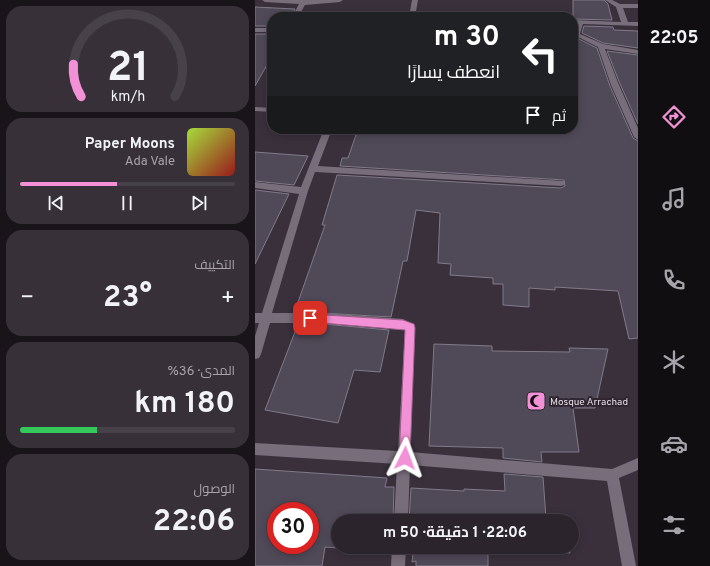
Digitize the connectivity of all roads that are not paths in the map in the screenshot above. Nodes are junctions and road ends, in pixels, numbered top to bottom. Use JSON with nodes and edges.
{"nodes":[{"id":1,"x":265,"y":0,"type":"edge"},
{"id":2,"x":340,"y":0,"type":"edge"},
{"id":3,"x":415,"y":0,"type":"edge"},
{"id":4,"x":607,"y":0,"type":"edge"},
{"id":5,"x":303,"y":3,"type":"junction"},
{"id":6,"x":619,"y":6,"type":"junction"},
{"id":7,"x":638,"y":6,"type":"edge"},
{"id":8,"x":298,"y":12,"type":"edge"},
{"id":9,"x":413,"y":12,"type":"edge"},
{"id":10,"x":578,"y":22,"type":"edge"},
{"id":11,"x":625,"y":24,"type":"junction"},
{"id":12,"x":638,"y":24,"type":"edge"},
{"id":13,"x":255,"y":30,"type":"edge"},
{"id":14,"x":267,"y":30,"type":"edge"},
{"id":15,"x":578,"y":35,"type":"edge"},
{"id":16,"x":601,"y":46,"type":"junction"},
{"id":17,"x":638,"y":52,"type":"edge"},
{"id":18,"x":255,"y":109,"type":"edge"},
{"id":19,"x":267,"y":110,"type":"edge"},
{"id":20,"x":326,"y":134,"type":"edge"},
{"id":21,"x":638,"y":137,"type":"edge"},
{"id":22,"x":312,"y":169,"type":"junction"},
{"id":23,"x":561,"y":183,"type":"dead end"},
{"id":24,"x":255,"y":185,"type":"edge"},
{"id":25,"x":303,"y":191,"type":"junction"},
{"id":26,"x":260,"y":318,"type":"edge"},
{"id":27,"x":255,"y":354,"type":"edge"},
{"id":28,"x":255,"y":449,"type":"edge"},
{"id":29,"x":405,"y":458,"type":"junction"},
{"id":30,"x":638,"y":464,"type":"edge"},
{"id":31,"x":612,"y":475,"type":"junction"},
{"id":32,"x":401,"y":514,"type":"edge"},
{"id":33,"x":399,"y":554,"type":"edge"},
{"id":34,"x":398,"y":566,"type":"edge"},
{"id":35,"x":629,"y":566,"type":"edge"}],
"edges":[{"from":1,"to":5,"type":"street"},
{"from":2,"to":5,"type":"street"},
{"from":3,"to":9,"type":"street"},
{"from":4,"to":6,"type":"street"},
{"from":5,"to":8,"type":"street"},
{"from":6,"to":7,"type":"street"},
{"from":6,"to":11,"type":"street"},
{"from":10,"to":11,"type":"street"},
{"from":11,"to":12,"type":"street"},
{"from":13,"to":14,"type":"street"},
{"from":15,"to":16,"type":"street"},
{"from":16,"to":17,"type":"street"},
{"from":16,"to":21,"type":"street"},
{"from":18,"to":19,"type":"street"},
{"from":20,"to":22,"type":"street"},
{"from":22,"to":23,"type":"street"},
{"from":22,"to":25,"type":"street"},
{"from":24,"to":25,"type":"street"},
{"from":25,"to":26,"type":"street"},
{"from":26,"to":27,"type":"street"},
{"from":26,"to":29,"type":"street"},
{"from":28,"to":29,"type":"street"},
{"from":29,"to":31,"type":"street"},
{"from":29,"to":32,"type":"street"},
{"from":30,"to":31,"type":"street"},
{"from":31,"to":35,"type":"street"},
{"from":33,"to":34,"type":"street"}]}
